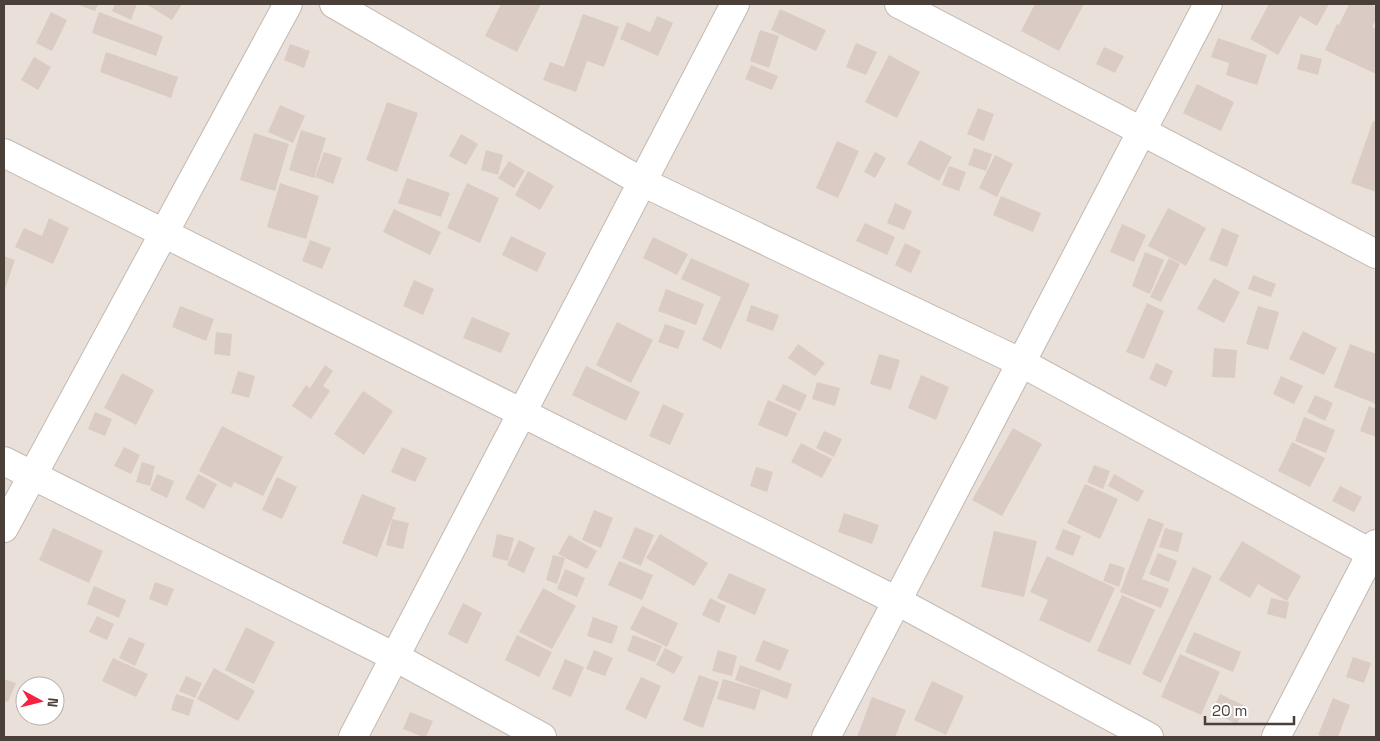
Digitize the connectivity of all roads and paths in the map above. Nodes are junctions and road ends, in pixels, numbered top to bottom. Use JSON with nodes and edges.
{"nodes":[{"id":1,"x":288,"y":4,"type":"edge"},
{"id":2,"x":334,"y":4,"type":"edge"},
{"id":3,"x":735,"y":4,"type":"edge"},
{"id":4,"x":899,"y":4,"type":"edge"},
{"id":5,"x":1208,"y":4,"type":"edge"},
{"id":6,"x":1142,"y":131,"type":"junction"},
{"id":7,"x":4,"y":152,"type":"edge"},
{"id":8,"x":642,"y":182,"type":"junction"},
{"id":9,"x":163,"y":234,"type":"junction"},
{"id":10,"x":1376,"y":254,"type":"edge"},
{"id":11,"x":1022,"y":363,"type":"junction"},
{"id":12,"x":522,"y":412,"type":"junction"},
{"id":13,"x":4,"y":461,"type":"edge"},
{"id":14,"x":33,"y":475,"type":"junction"},
{"id":15,"x":4,"y":528,"type":"edge"},
{"id":16,"x":1375,"y":551,"type":"edge"},
{"id":17,"x":897,"y":601,"type":"junction"},
{"id":18,"x":395,"y":657,"type":"junction"},
{"id":19,"x":353,"y":737,"type":"edge"},
{"id":20,"x":542,"y":737,"type":"edge"},
{"id":21,"x":826,"y":737,"type":"edge"},
{"id":22,"x":1149,"y":737,"type":"edge"},
{"id":23,"x":1276,"y":737,"type":"edge"}],
"edges":[{"from":1,"to":9,"type":"street"},
{"from":2,"to":8,"type":"street"},
{"from":3,"to":8,"type":"street"},
{"from":4,"to":6,"type":"street"},
{"from":5,"to":6,"type":"street"},
{"from":6,"to":10,"type":"street"},
{"from":6,"to":11,"type":"street"},
{"from":7,"to":9,"type":"street"},
{"from":8,"to":11,"type":"street"},
{"from":8,"to":12,"type":"street"},
{"from":9,"to":12,"type":"street"},
{"from":9,"to":14,"type":"street"},
{"from":11,"to":16,"type":"street"},
{"from":11,"to":17,"type":"street"},
{"from":12,"to":17,"type":"street"},
{"from":12,"to":18,"type":"street"},
{"from":13,"to":14,"type":"street"},
{"from":14,"to":15,"type":"street"},
{"from":14,"to":18,"type":"street"},
{"from":16,"to":23,"type":"street"},
{"from":17,"to":21,"type":"street"},
{"from":17,"to":22,"type":"street"},
{"from":18,"to":19,"type":"street"},
{"from":18,"to":20,"type":"street"}]}
